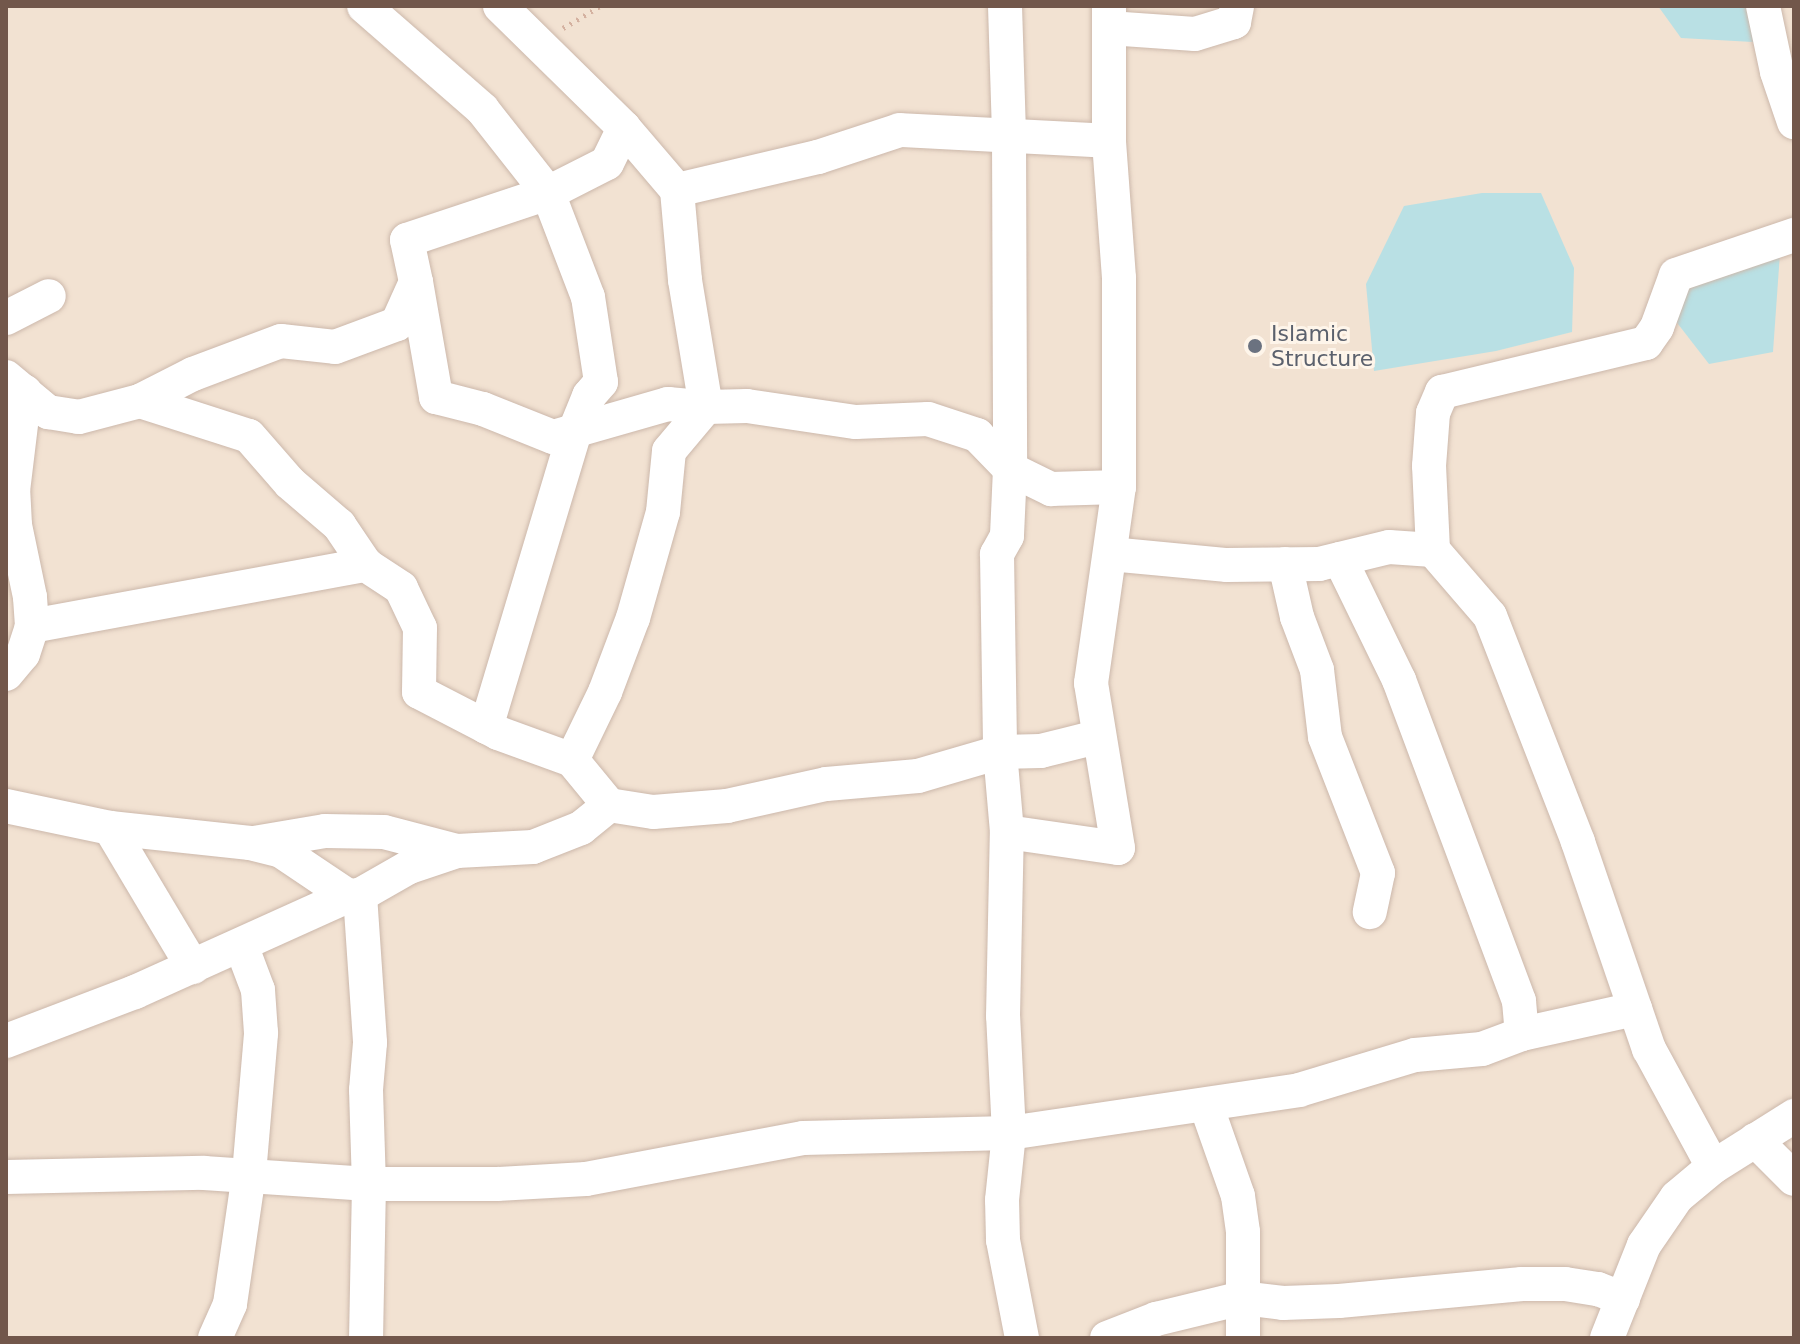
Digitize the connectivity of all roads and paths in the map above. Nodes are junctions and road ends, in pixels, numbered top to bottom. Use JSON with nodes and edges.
{"nodes":[{"id":1,"x":364,"y":6,"type":"edge"},
{"id":2,"x":500,"y":6,"type":"edge"},
{"id":3,"x":600,"y":6,"type":"edge"},
{"id":4,"x":1005,"y":6,"type":"edge"},
{"id":5,"x":1237,"y":6,"type":"edge"},
{"id":6,"x":1763,"y":6,"type":"edge"},
{"id":7,"x":1109,"y":17,"type":"edge"},
{"id":8,"x":538,"y":43,"type":"junction"},
{"id":9,"x":1794,"y":122,"type":"edge"},
{"id":10,"x":624,"y":128,"type":"junction"},
{"id":11,"x":1009,"y":136,"type":"junction"},
{"id":12,"x":1109,"y":141,"type":"junction"},
{"id":13,"x":677,"y":190,"type":"junction"},
{"id":14,"x":548,"y":193,"type":"junction"},
{"id":15,"x":1794,"y":235,"type":"edge"},
{"id":16,"x":416,"y":282,"type":"junction"},
{"id":17,"x":49,"y":296,"type":"dead end"},
{"id":18,"x":6,"y":318,"type":"edge"},
{"id":19,"x":15,"y":384,"type":"edge"},
{"id":20,"x":140,"y":401,"type":"junction"},
{"id":21,"x":706,"y":407,"type":"junction"},
{"id":22,"x":575,"y":431,"type":"junction"},
{"id":23,"x":1010,"y":469,"type":"junction"},
{"id":24,"x":1119,"y":487,"type":"junction"},
{"id":25,"x":1433,"y":550,"type":"junction"},
{"id":26,"x":1110,"y":554,"type":"junction"},
{"id":27,"x":1340,"y":559,"type":"junction"},
{"id":28,"x":1285,"y":564,"type":"junction"},
{"id":29,"x":366,"y":565,"type":"junction"},
{"id":30,"x":32,"y":626,"type":"junction"},
{"id":31,"x":6,"y":674,"type":"edge"},
{"id":32,"x":486,"y":727,"type":"junction"},
{"id":33,"x":1097,"y":737,"type":"junction"},
{"id":34,"x":1000,"y":752,"type":"junction"},
{"id":35,"x":572,"y":760,"type":"junction"},
{"id":36,"x":609,"y":805,"type":"junction"},
{"id":37,"x":6,"y":806,"type":"edge"},
{"id":38,"x":110,"y":828,"type":"junction"},
{"id":39,"x":1007,"y":832,"type":"junction"},
{"id":40,"x":250,"y":843,"type":"junction"},
{"id":41,"x":457,"y":851,"type":"junction"},
{"id":42,"x":354,"y":895,"type":"junction"},
{"id":43,"x":1370,"y":912,"type":"dead end"},
{"id":44,"x":241,"y":945,"type":"junction"},
{"id":45,"x":193,"y":967,"type":"junction"},
{"id":46,"x":1635,"y":1009,"type":"junction"},
{"id":47,"x":1522,"y":1034,"type":"junction"},
{"id":48,"x":6,"y":1041,"type":"edge"},
{"id":49,"x":1206,"y":1105,"type":"junction"},
{"id":50,"x":1794,"y":1116,"type":"edge"},
{"id":51,"x":1009,"y":1133,"type":"junction"},
{"id":52,"x":1755,"y":1140,"type":"junction"},
{"id":53,"x":1713,"y":1167,"type":"junction"},
{"id":54,"x":249,"y":1174,"type":"junction"},
{"id":55,"x":6,"y":1177,"type":"edge"},
{"id":56,"x":1794,"y":1179,"type":"edge"},
{"id":57,"x":369,"y":1184,"type":"junction"},
{"id":58,"x":1242,"y":1298,"type":"junction"},
{"id":59,"x":1623,"y":1299,"type":"junction"},
{"id":60,"x":215,"y":1338,"type":"edge"},
{"id":61,"x":366,"y":1338,"type":"edge"},
{"id":62,"x":1022,"y":1338,"type":"edge"},
{"id":63,"x":1107,"y":1338,"type":"edge"},
{"id":64,"x":1243,"y":1338,"type":"edge"},
{"id":65,"x":1607,"y":1338,"type":"edge"}],
"edges":[{"from":1,"to":14,"type":"street"},
{"from":2,"to":8,"type":"street"},
{"from":3,"to":8,"type":"path"},
{"from":4,"to":11,"type":"street"},
{"from":5,"to":7,"type":"street"},
{"from":6,"to":9,"type":"street"},
{"from":7,"to":12,"type":"street"},
{"from":8,"to":10,"type":"street"},
{"from":10,"to":13,"type":"street"},
{"from":10,"to":14,"type":"street"},
{"from":11,"to":12,"type":"street"},
{"from":11,"to":13,"type":"street"},
{"from":11,"to":23,"type":"street"},
{"from":12,"to":24,"type":"street"},
{"from":13,"to":21,"type":"street"},
{"from":14,"to":16,"type":"street"},
{"from":14,"to":22,"type":"street"},
{"from":15,"to":25,"type":"street"},
{"from":16,"to":20,"type":"street"},
{"from":16,"to":22,"type":"street"},
{"from":17,"to":18,"type":"street"},
{"from":19,"to":20,"type":"street"},
{"from":19,"to":30,"type":"street"},
{"from":20,"to":29,"type":"street"},
{"from":21,"to":22,"type":"street"},
{"from":21,"to":23,"type":"street"},
{"from":21,"to":35,"type":"street"},
{"from":22,"to":32,"type":"street"},
{"from":23,"to":24,"type":"street"},
{"from":23,"to":34,"type":"street"},
{"from":24,"to":26,"type":"street"},
{"from":25,"to":27,"type":"street"},
{"from":25,"to":46,"type":"street"},
{"from":26,"to":28,"type":"street"},
{"from":26,"to":33,"type":"street"},
{"from":27,"to":28,"type":"street"},
{"from":27,"to":47,"type":"street"},
{"from":28,"to":43,"type":"street"},
{"from":29,"to":30,"type":"street"},
{"from":29,"to":32,"type":"street"},
{"from":30,"to":31,"type":"street"},
{"from":32,"to":35,"type":"street"},
{"from":33,"to":34,"type":"street"},
{"from":33,"to":39,"type":"street"},
{"from":34,"to":36,"type":"street"},
{"from":34,"to":39,"type":"street"},
{"from":35,"to":36,"type":"street"},
{"from":36,"to":41,"type":"street"},
{"from":37,"to":38,"type":"street"},
{"from":38,"to":40,"type":"street"},
{"from":38,"to":45,"type":"street"},
{"from":39,"to":51,"type":"street"},
{"from":40,"to":41,"type":"street"},
{"from":40,"to":42,"type":"street"},
{"from":41,"to":42,"type":"street"},
{"from":42,"to":44,"type":"street"},
{"from":42,"to":57,"type":"street"},
{"from":44,"to":45,"type":"street"},
{"from":44,"to":54,"type":"street"},
{"from":45,"to":48,"type":"street"},
{"from":46,"to":47,"type":"street"},
{"from":46,"to":53,"type":"street"},
{"from":47,"to":49,"type":"street"},
{"from":49,"to":51,"type":"street"},
{"from":49,"to":58,"type":"street"},
{"from":50,"to":52,"type":"street"},
{"from":51,"to":57,"type":"street"},
{"from":51,"to":62,"type":"street"},
{"from":52,"to":53,"type":"street"},
{"from":52,"to":56,"type":"street"},
{"from":53,"to":59,"type":"street"},
{"from":54,"to":55,"type":"street"},
{"from":54,"to":57,"type":"street"},
{"from":54,"to":60,"type":"street"},
{"from":57,"to":61,"type":"street"},
{"from":58,"to":59,"type":"street"},
{"from":58,"to":63,"type":"street"},
{"from":58,"to":64,"type":"street"},
{"from":59,"to":65,"type":"street"}]}
